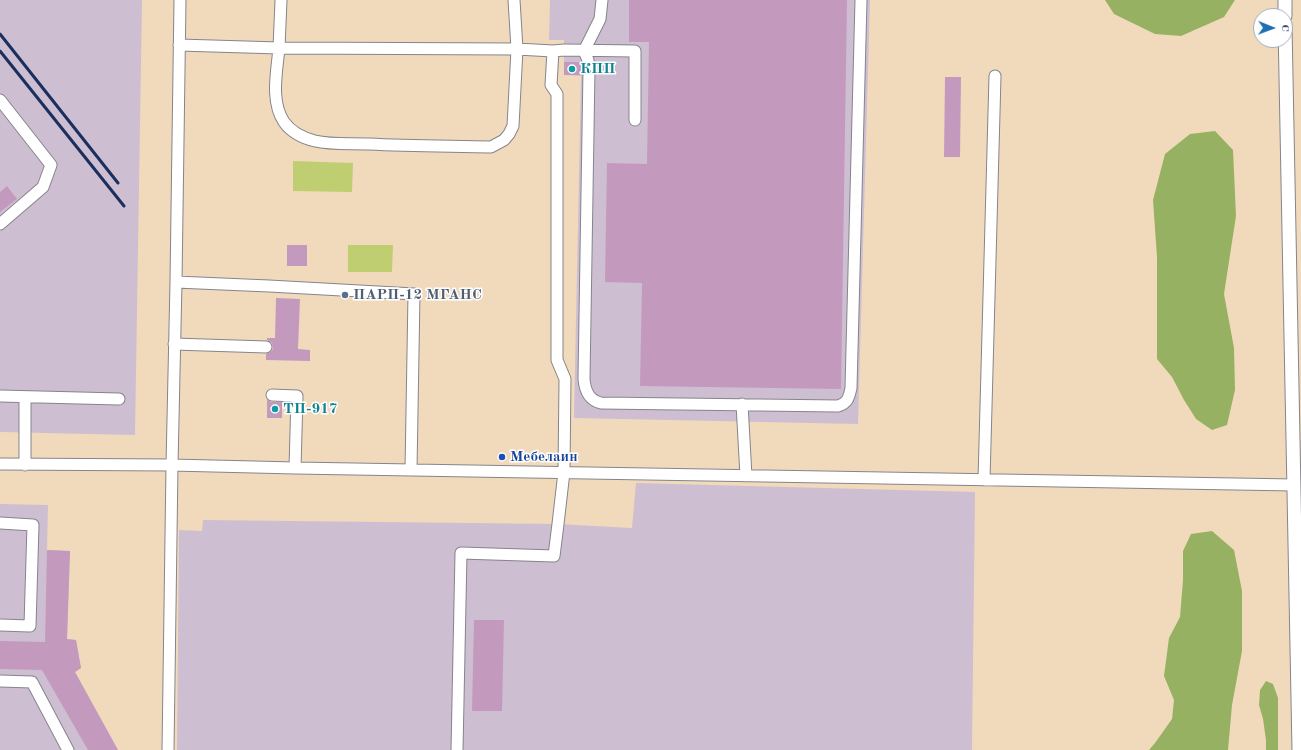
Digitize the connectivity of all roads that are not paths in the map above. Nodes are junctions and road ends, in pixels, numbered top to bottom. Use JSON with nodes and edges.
{"nodes":[{"id":1,"x":180,"y":0,"type":"edge"},
{"id":2,"x":281,"y":0,"type":"edge"},
{"id":3,"x":514,"y":0,"type":"edge"},
{"id":4,"x":602,"y":0,"type":"edge"},
{"id":5,"x":861,"y":0,"type":"edge"},
{"id":6,"x":179,"y":45,"type":"junction"},
{"id":7,"x":279,"y":48,"type":"junction"},
{"id":8,"x":1285,"y":48,"type":"edge"},
{"id":9,"x":517,"y":49,"type":"junction"},
{"id":10,"x":553,"y":51,"type":"junction"},
{"id":11,"x":584,"y":51,"type":"junction"},
{"id":12,"x":995,"y":76,"type":"dead end"},
{"id":13,"x":0,"y":100,"type":"edge"},
{"id":14,"x":634,"y":120,"type":"dead end"},
{"id":15,"x":0,"y":224,"type":"edge"},
{"id":16,"x":176,"y":282,"type":"junction"},
{"id":17,"x":174,"y":344,"type":"junction"},
{"id":18,"x":266,"y":346,"type":"dead end"},
{"id":19,"x":272,"y":395,"type":"dead end"},
{"id":20,"x":0,"y":396,"type":"edge"},
{"id":21,"x":25,"y":397,"type":"junction"},
{"id":22,"x":119,"y":399,"type":"dead end"},
{"id":23,"x":742,"y":404,"type":"junction"},
{"id":24,"x":0,"y":464,"type":"edge"},
{"id":25,"x":25,"y":465,"type":"junction"},
{"id":26,"x":172,"y":465,"type":"junction"},
{"id":27,"x":295,"y":468,"type":"junction"},
{"id":28,"x":411,"y":470,"type":"junction"},
{"id":29,"x":564,"y":472,"type":"junction"},
{"id":30,"x":746,"y":476,"type":"junction"},
{"id":31,"x":984,"y":480,"type":"junction"},
{"id":32,"x":1294,"y":485,"type":"junction"},
{"id":33,"x":0,"y":522,"type":"edge"},
{"id":34,"x":0,"y":625,"type":"edge"},
{"id":35,"x":0,"y":682,"type":"edge"},
{"id":36,"x":68,"y":750,"type":"edge"},
{"id":37,"x":168,"y":750,"type":"edge"},
{"id":38,"x":457,"y":750,"type":"edge"},
{"id":39,"x":1299,"y":750,"type":"edge"}],
"edges":[{"from":1,"to":6,"type":"street"},
{"from":2,"to":7,"type":"street"},
{"from":3,"to":9,"type":"street"},
{"from":4,"to":11,"type":"street"},
{"from":5,"to":23,"type":"street"},
{"from":6,"to":7,"type":"street"},
{"from":6,"to":16,"type":"street"},
{"from":7,"to":9,"type":"street"},
{"from":7,"to":9,"type":"street"},
{"from":8,"to":32,"type":"main road"},
{"from":9,"to":10,"type":"street"},
{"from":10,"to":11,"type":"street"},
{"from":10,"to":29,"type":"street"},
{"from":11,"to":14,"type":"street"},
{"from":11,"to":23,"type":"street"},
{"from":12,"to":31,"type":"street"},
{"from":13,"to":15,"type":"street"},
{"from":16,"to":17,"type":"street"},
{"from":16,"to":28,"type":"street"},
{"from":17,"to":18,"type":"street"},
{"from":17,"to":26,"type":"street"},
{"from":19,"to":27,"type":"street"},
{"from":20,"to":21,"type":"street"},
{"from":21,"to":22,"type":"street"},
{"from":21,"to":25,"type":"street"},
{"from":23,"to":30,"type":"street"},
{"from":24,"to":25,"type":"street"},
{"from":25,"to":26,"type":"street"},
{"from":26,"to":27,"type":"street"},
{"from":26,"to":37,"type":"street"},
{"from":27,"to":28,"type":"street"},
{"from":28,"to":29,"type":"street"},
{"from":29,"to":30,"type":"street"},
{"from":29,"to":38,"type":"street"},
{"from":30,"to":31,"type":"street"},
{"from":31,"to":32,"type":"street"},
{"from":32,"to":39,"type":"main road"},
{"from":33,"to":34,"type":"street"},
{"from":35,"to":36,"type":"street"}]}
